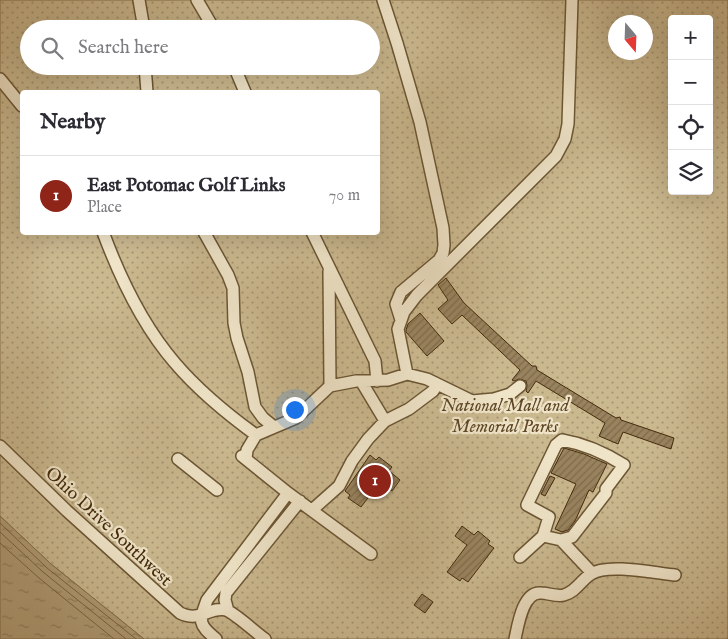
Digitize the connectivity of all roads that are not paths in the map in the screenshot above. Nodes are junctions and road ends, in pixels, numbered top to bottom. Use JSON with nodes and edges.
{"nodes":[{"id":1,"x":139,"y":0,"type":"edge"},
{"id":2,"x":197,"y":0,"type":"edge"},
{"id":3,"x":383,"y":0,"type":"edge"},
{"id":4,"x":572,"y":0,"type":"edge"},
{"id":5,"x":143,"y":20,"type":"edge"},
{"id":6,"x":209,"y":20,"type":"edge"},
{"id":7,"x":145,"y":75,"type":"edge"},
{"id":8,"x":238,"y":75,"type":"edge"},
{"id":9,"x":0,"y":79,"type":"edge"},
{"id":10,"x":146,"y":90,"type":"edge"},
{"id":11,"x":244,"y":90,"type":"edge"},
{"id":12,"x":20,"y":104,"type":"edge"},
{"id":13,"x":103,"y":235,"type":"edge"},
{"id":14,"x":206,"y":235,"type":"edge"},
{"id":15,"x":313,"y":235,"type":"edge"},
{"id":16,"x":329,"y":270,"type":"junction"},
{"id":17,"x":401,"y":320,"type":"junction"},
{"id":18,"x":407,"y":374,"type":"junction"},
{"id":19,"x":377,"y":380,"type":"junction"},
{"id":20,"x":361,"y":381,"type":"junction"},
{"id":21,"x":437,"y":385,"type":"junction"},
{"id":22,"x":330,"y":386,"type":"junction"},
{"id":23,"x":520,"y":386,"type":"dead end"},
{"id":24,"x":385,"y":421,"type":"junction"},
{"id":25,"x":274,"y":427,"type":"junction"},
{"id":26,"x":256,"y":434,"type":"junction"},
{"id":27,"x":0,"y":446,"type":"edge"},
{"id":28,"x":178,"y":459,"type":"dead end"},
{"id":29,"x":217,"y":490,"type":"dead end"},
{"id":30,"x":288,"y":493,"type":"junction"},
{"id":31,"x":300,"y":501,"type":"junction"},
{"id":32,"x":312,"y":510,"type":"junction"},
{"id":33,"x":543,"y":536,"type":"junction"},
{"id":34,"x":561,"y":540,"type":"junction"},
{"id":35,"x":371,"y":554,"type":"dead end"},
{"id":36,"x":520,"y":556,"type":"dead end"},
{"id":37,"x":592,"y":573,"type":"junction"},
{"id":38,"x":675,"y":575,"type":"dead end"},
{"id":39,"x":228,"y":610,"type":"junction"},
{"id":40,"x":202,"y":615,"type":"junction"},
{"id":41,"x":216,"y":639,"type":"edge"},
{"id":42,"x":265,"y":639,"type":"edge"},
{"id":43,"x":515,"y":639,"type":"edge"}],
"edges":[{"from":1,"to":5,"type":"street"},
{"from":2,"to":6,"type":"street"},
{"from":3,"to":17,"type":"street"},
{"from":4,"to":17,"type":"street"},
{"from":7,"to":10,"type":"street"},
{"from":8,"to":11,"type":"street"},
{"from":9,"to":12,"type":"street"},
{"from":13,"to":26,"type":"street"},
{"from":14,"to":25,"type":"street"},
{"from":15,"to":16,"type":"street"},
{"from":16,"to":19,"type":"street"},
{"from":16,"to":22,"type":"street"},
{"from":17,"to":18,"type":"street"},
{"from":18,"to":19,"type":"street"},
{"from":18,"to":21,"type":"street"},
{"from":19,"to":20,"type":"street"},
{"from":20,"to":22,"type":"street"},
{"from":20,"to":24,"type":"street"},
{"from":21,"to":23,"type":"street"},
{"from":21,"to":24,"type":"street"},
{"from":22,"to":25,"type":"street"},
{"from":24,"to":32,"type":"street"},
{"from":25,"to":26,"type":"street"},
{"from":26,"to":30,"type":"street"},
{"from":27,"to":40,"type":"street","name":"Ohio Drive Southwest"},
{"from":28,"to":29,"type":"street"},
{"from":30,"to":31,"type":"street"},
{"from":30,"to":40,"type":"street"},
{"from":31,"to":32,"type":"street"},
{"from":31,"to":39,"type":"street"},
{"from":32,"to":35,"type":"street"},
{"from":33,"to":34,"type":"street"},
{"from":33,"to":34,"type":"street"},
{"from":33,"to":36,"type":"street"},
{"from":34,"to":37,"type":"street"},
{"from":37,"to":38,"type":"street"},
{"from":37,"to":43,"type":"street"},
{"from":39,"to":40,"type":"street","name":"Ohio Drive Southwest"},
{"from":39,"to":42,"type":"street"},
{"from":40,"to":41,"type":"street"}]}
